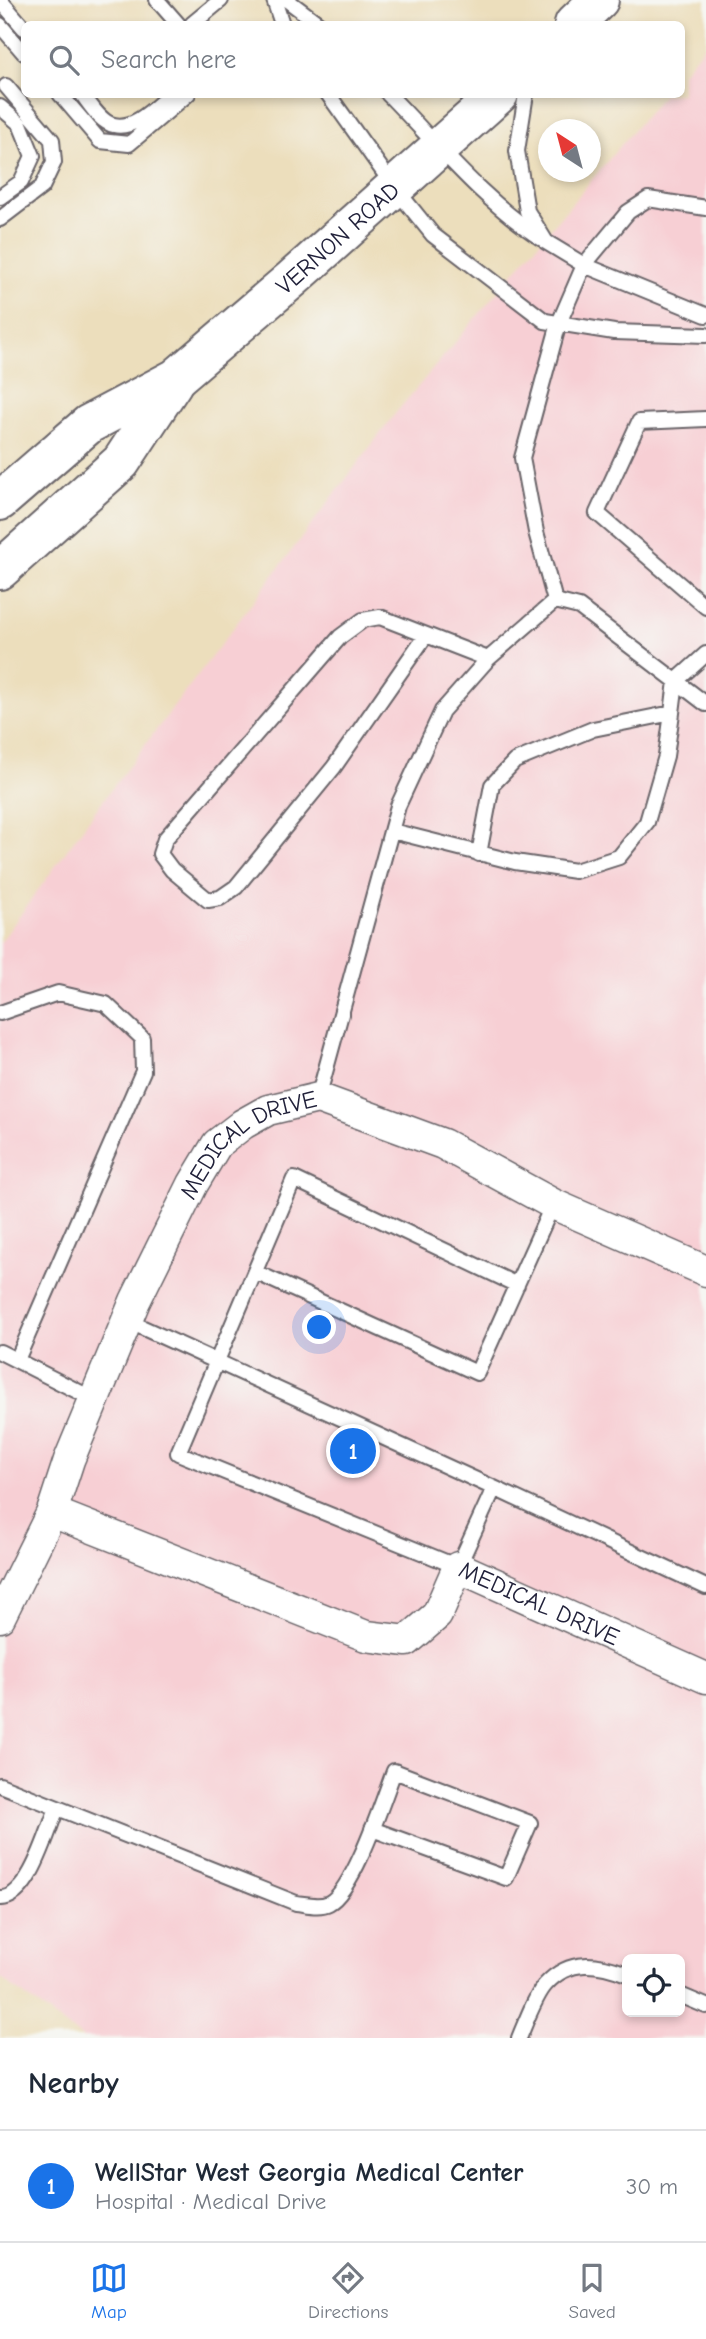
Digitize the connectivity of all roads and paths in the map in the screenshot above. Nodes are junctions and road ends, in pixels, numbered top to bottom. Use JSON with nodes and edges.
{"nodes":[{"id":1,"x":1,"y":0,"type":"edge"},
{"id":2,"x":157,"y":0,"type":"edge"},
{"id":3,"x":221,"y":0,"type":"edge"},
{"id":4,"x":274,"y":0,"type":"edge"},
{"id":5,"x":287,"y":0,"type":"edge"},
{"id":6,"x":598,"y":0,"type":"edge"},
{"id":7,"x":175,"y":21,"type":"edge"},
{"id":8,"x":196,"y":21,"type":"edge"},
{"id":9,"x":281,"y":21,"type":"edge"},
{"id":10,"x":315,"y":21,"type":"edge"},
{"id":11,"x":576,"y":21,"type":"edge"},
{"id":12,"x":21,"y":24,"type":"edge"},
{"id":13,"x":0,"y":25,"type":"edge"},
{"id":14,"x":21,"y":50,"type":"edge"},
{"id":15,"x":6,"y":86,"type":"dead end"},
{"id":16,"x":63,"y":98,"type":"edge"},
{"id":17,"x":85,"y":98,"type":"edge"},
{"id":18,"x":166,"y":98,"type":"edge"},
{"id":19,"x":183,"y":98,"type":"edge"},
{"id":20,"x":331,"y":98,"type":"edge"},
{"id":21,"x":392,"y":98,"type":"edge"},
{"id":22,"x":495,"y":98,"type":"edge"},
{"id":23,"x":525,"y":98,"type":"edge"},
{"id":24,"x":0,"y":107,"type":"edge"},
{"id":25,"x":440,"y":147,"type":"junction"},
{"id":26,"x":395,"y":188,"type":"junction"},
{"id":27,"x":0,"y":197,"type":"edge"},
{"id":28,"x":706,"y":208,"type":"edge"},
{"id":29,"x":0,"y":219,"type":"edge"},
{"id":30,"x":546,"y":242,"type":"junction"},
{"id":31,"x":584,"y":265,"type":"junction"},
{"id":32,"x":706,"y":315,"type":"edge"},
{"id":33,"x":559,"y":323,"type":"junction"},
{"id":34,"x":706,"y":335,"type":"edge"},
{"id":35,"x":176,"y":378,"type":"junction"},
{"id":36,"x":706,"y":419,"type":"edge"},
{"id":37,"x":0,"y":501,"type":"edge"},
{"id":38,"x":0,"y":570,"type":"edge"},
{"id":39,"x":555,"y":601,"type":"junction"},
{"id":40,"x":706,"y":607,"type":"edge"},
{"id":41,"x":426,"y":635,"type":"junction"},
{"id":42,"x":706,"y":654,"type":"edge"},
{"id":43,"x":488,"y":659,"type":"junction"},
{"id":44,"x":676,"y":681,"type":"junction"},
{"id":45,"x":706,"y":704,"type":"edge"},
{"id":46,"x":671,"y":713,"type":"junction"},
{"id":47,"x":392,"y":831,"type":"junction"},
{"id":48,"x":480,"y":854,"type":"junction"},
{"id":49,"x":0,"y":1013,"type":"edge"},
{"id":50,"x":318,"y":1098,"type":"junction"},
{"id":51,"x":553,"y":1205,"type":"junction"},
{"id":52,"x":706,"y":1271,"type":"edge"},
{"id":53,"x":255,"y":1272,"type":"junction"},
{"id":54,"x":517,"y":1285,"type":"junction"},
{"id":55,"x":128,"y":1321,"type":"junction"},
{"id":56,"x":0,"y":1352,"type":"edge"},
{"id":57,"x":17,"y":1360,"type":"junction"},
{"id":58,"x":216,"y":1361,"type":"junction"},
{"id":59,"x":95,"y":1400,"type":"junction"},
{"id":60,"x":494,"y":1488,"type":"junction"},
{"id":61,"x":52,"y":1512,"type":"junction"},
{"id":62,"x":458,"y":1567,"type":"junction"},
{"id":63,"x":706,"y":1587,"type":"edge"},
{"id":64,"x":0,"y":1617,"type":"edge"},
{"id":65,"x":706,"y":1678,"type":"edge"},
{"id":66,"x":0,"y":1785,"type":"edge"},
{"id":67,"x":57,"y":1808,"type":"junction"},
{"id":68,"x":372,"y":1829,"type":"junction"},
{"id":69,"x":0,"y":1898,"type":"edge"},
{"id":70,"x":622,"y":1972,"type":"edge"},
{"id":71,"x":685,"y":1997,"type":"edge"},
{"id":72,"x":706,"y":2006,"type":"edge"},
{"id":73,"x":519,"y":2038,"type":"edge"}],
"edges":[{"from":1,"to":12,"type":"lane"},
{"from":2,"to":7,"type":"lane"},
{"from":3,"to":8,"type":"lane"},
{"from":4,"to":9,"type":"lane"},
{"from":5,"to":10,"type":"lane"},
{"from":6,"to":11,"type":"main road"},
{"from":13,"to":14,"type":"lane"},
{"from":15,"to":29,"type":"lane"},
{"from":16,"to":19,"type":"lane"},
{"from":17,"to":18,"type":"lane"},
{"from":20,"to":26,"type":"lane"},
{"from":21,"to":25,"type":"lane"},
{"from":22,"to":25,"type":"main road","name":"VERNON ROAD"},
{"from":23,"to":30,"type":"lane"},
{"from":24,"to":27,"type":"lane"},
{"from":25,"to":26,"type":"main road","name":"VERNON ROAD"},
{"from":25,"to":30,"type":"lane"},
{"from":26,"to":33,"type":"lane"},
{"from":26,"to":35,"type":"main road","name":"VERNON ROAD"},
{"from":28,"to":31,"type":"lane"},
{"from":30,"to":31,"type":"lane"},
{"from":31,"to":32,"type":"lane"},
{"from":31,"to":33,"type":"lane"},
{"from":33,"to":34,"type":"lane"},
{"from":33,"to":39,"type":"lane"},
{"from":35,"to":37,"type":"main road","name":"VERNON ROAD"},
{"from":35,"to":38,"type":"main road","name":"VERNON ROAD"},
{"from":36,"to":40,"type":"lane"},
{"from":39,"to":43,"type":"lane"},
{"from":39,"to":44,"type":"lane"},
{"from":41,"to":41,"type":"lane"},
{"from":41,"to":43,"type":"lane"},
{"from":42,"to":44,"type":"lane"},
{"from":43,"to":47,"type":"lane"},
{"from":44,"to":45,"type":"lane"},
{"from":44,"to":46,"type":"lane"},
{"from":46,"to":48,"type":"lane"},
{"from":46,"to":48,"type":"lane"},
{"from":47,"to":48,"type":"lane"},
{"from":47,"to":50,"type":"lane"},
{"from":49,"to":57,"type":"lane"},
{"from":50,"to":51,"type":"street","name":"MEDICAL DRIVE"},
{"from":50,"to":55,"type":"street","name":"MEDICAL DRIVE"},
{"from":51,"to":52,"type":"street","name":"MEDICAL DRIVE"},
{"from":51,"to":54,"type":"lane"},
{"from":53,"to":54,"type":"lane"},
{"from":53,"to":54,"type":"lane"},
{"from":53,"to":58,"type":"lane"},
{"from":55,"to":58,"type":"lane"},
{"from":55,"to":59,"type":"street","name":"MEDICAL DRIVE"},
{"from":56,"to":57,"type":"lane"},
{"from":57,"to":59,"type":"lane"},
{"from":58,"to":60,"type":"lane"},
{"from":58,"to":62,"type":"lane"},
{"from":59,"to":61,"type":"street","name":"MEDICAL DRIVE"},
{"from":60,"to":62,"type":"lane"},
{"from":60,"to":63,"type":"lane"},
{"from":61,"to":62,"type":"street","name":"MEDICAL DRIVE"},
{"from":61,"to":64,"type":"street","name":"MEDICAL DRIVE"},
{"from":62,"to":65,"type":"street","name":"MEDICAL DRIVE"},
{"from":66,"to":67,"type":"lane"},
{"from":67,"to":68,"type":"lane"},
{"from":67,"to":69,"type":"lane"},
{"from":68,"to":68,"type":"lane"},
{"from":70,"to":73,"type":"lane"},
{"from":71,"to":72,"type":"lane"}]}
